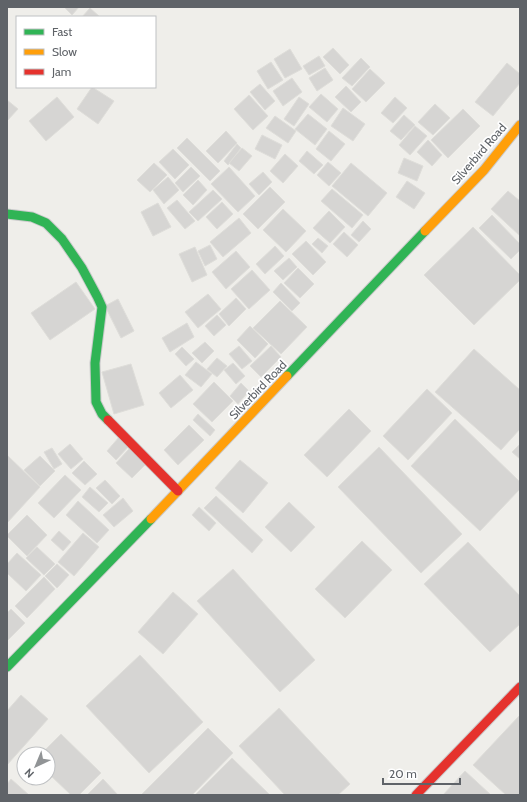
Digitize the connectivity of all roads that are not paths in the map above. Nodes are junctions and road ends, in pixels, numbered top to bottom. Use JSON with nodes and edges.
{"nodes":[{"id":1,"x":520,"y":125,"type":"edge"},
{"id":2,"x":7,"y":214,"type":"edge"},
{"id":3,"x":178,"y":492,"type":"junction"},
{"id":4,"x":7,"y":667,"type":"edge"},
{"id":5,"x":520,"y":687,"type":"edge"},
{"id":6,"x":416,"y":795,"type":"edge"}],
"edges":[{"from":1,"to":3,"type":"street","name":"Silverbird Road"},
{"from":2,"to":3,"type":"street"},
{"from":3,"to":4,"type":"street","name":"Silverbird Road"},
{"from":5,"to":6,"type":"street"}]}
